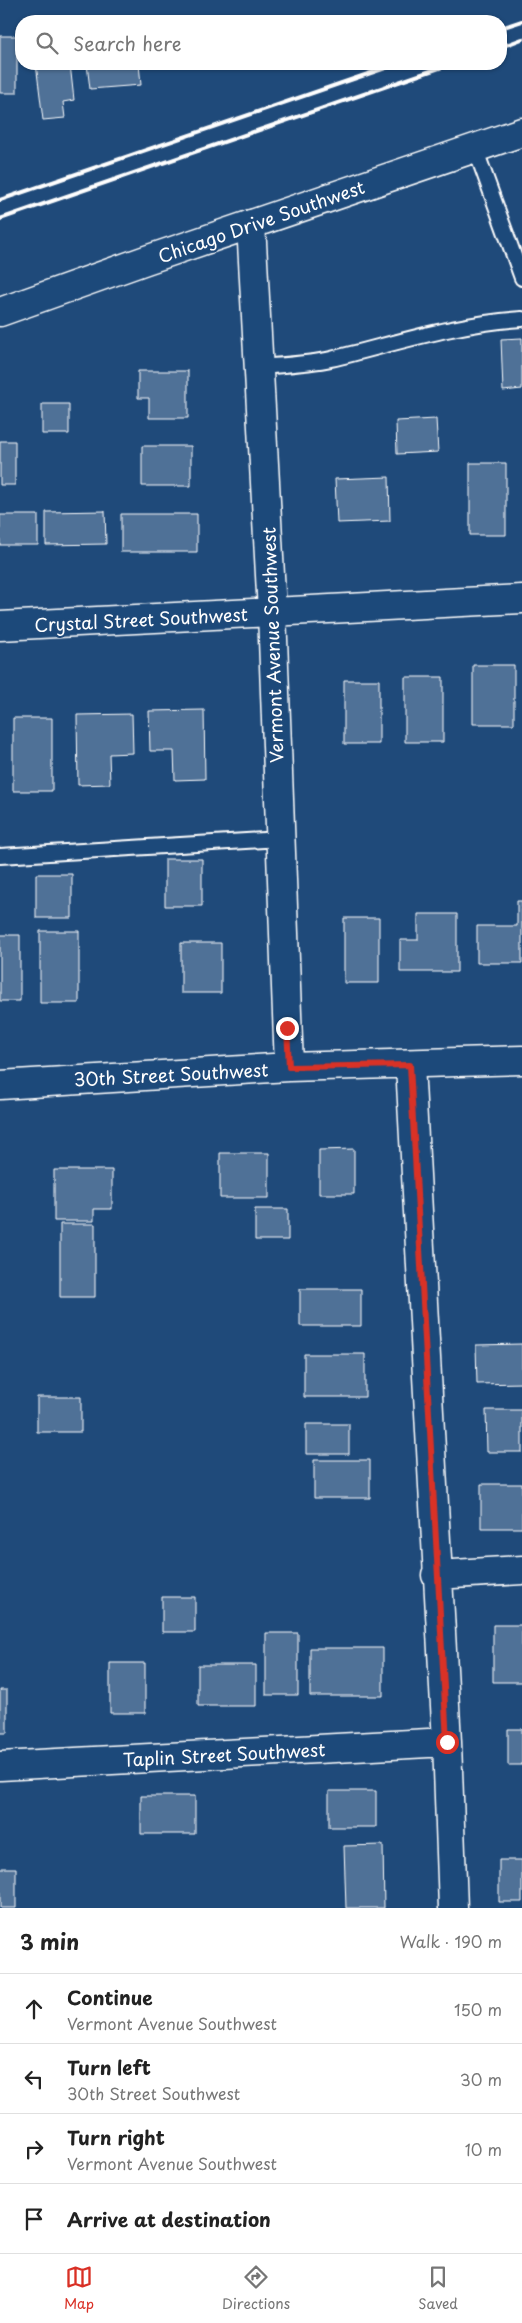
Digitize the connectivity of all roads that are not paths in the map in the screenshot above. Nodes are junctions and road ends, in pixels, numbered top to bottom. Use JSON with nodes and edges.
{"nodes":[{"id":1,"x":522,"y":132,"type":"edge"},
{"id":2,"x":475,"y":148,"type":"junction"},
{"id":3,"x":251,"y":224,"type":"junction"},
{"id":4,"x":522,"y":278,"type":"edge"},
{"id":5,"x":0,"y":312,"type":"edge"},
{"id":6,"x":522,"y":320,"type":"edge"},
{"id":7,"x":259,"y":367,"type":"junction"},
{"id":8,"x":522,"y":600,"type":"edge"},
{"id":9,"x":272,"y":612,"type":"junction"},
{"id":10,"x":0,"y":626,"type":"edge"},
{"id":11,"x":280,"y":839,"type":"junction"},
{"id":12,"x":0,"y":856,"type":"edge"},
{"id":13,"x":522,"y":1060,"type":"edge"},
{"id":14,"x":410,"y":1065,"type":"junction"},
{"id":15,"x":289,"y":1067,"type":"junction"},
{"id":16,"x":0,"y":1085,"type":"edge"},
{"id":17,"x":522,"y":1570,"type":"edge"},
{"id":18,"x":436,"y":1575,"type":"junction"},
{"id":19,"x":447,"y":1742,"type":"junction"},
{"id":20,"x":0,"y":1766,"type":"edge"},
{"id":21,"x":453,"y":1908,"type":"edge"}],
"edges":[{"from":1,"to":2,"type":"street","name":"Chicago Drive Southwest"},
{"from":2,"to":3,"type":"street","name":"Chicago Drive Southwest"},
{"from":2,"to":4,"type":"lane"},
{"from":3,"to":5,"type":"street","name":"Chicago Drive Southwest"},
{"from":3,"to":7,"type":"street","name":"Vermont Avenue Southwest"},
{"from":6,"to":7,"type":"lane"},
{"from":7,"to":9,"type":"street","name":"Vermont Avenue Southwest"},
{"from":8,"to":9,"type":"street","name":"Crystal Street Southwest"},
{"from":9,"to":10,"type":"street","name":"Crystal Street Southwest"},
{"from":9,"to":11,"type":"street","name":"Vermont Avenue Southwest"},
{"from":11,"to":12,"type":"lane"},
{"from":11,"to":15,"type":"street","name":"Vermont Avenue Southwest"},
{"from":13,"to":14,"type":"street","name":"30th Street Southwest"},
{"from":14,"to":15,"type":"street","name":"30th Street Southwest"},
{"from":14,"to":18,"type":"street"},
{"from":15,"to":16,"type":"street","name":"30th Street Southwest"},
{"from":17,"to":18,"type":"street"},
{"from":18,"to":19,"type":"street"},
{"from":19,"to":20,"type":"street","name":"Taplin Street Southwest"},
{"from":19,"to":21,"type":"street"}]}
